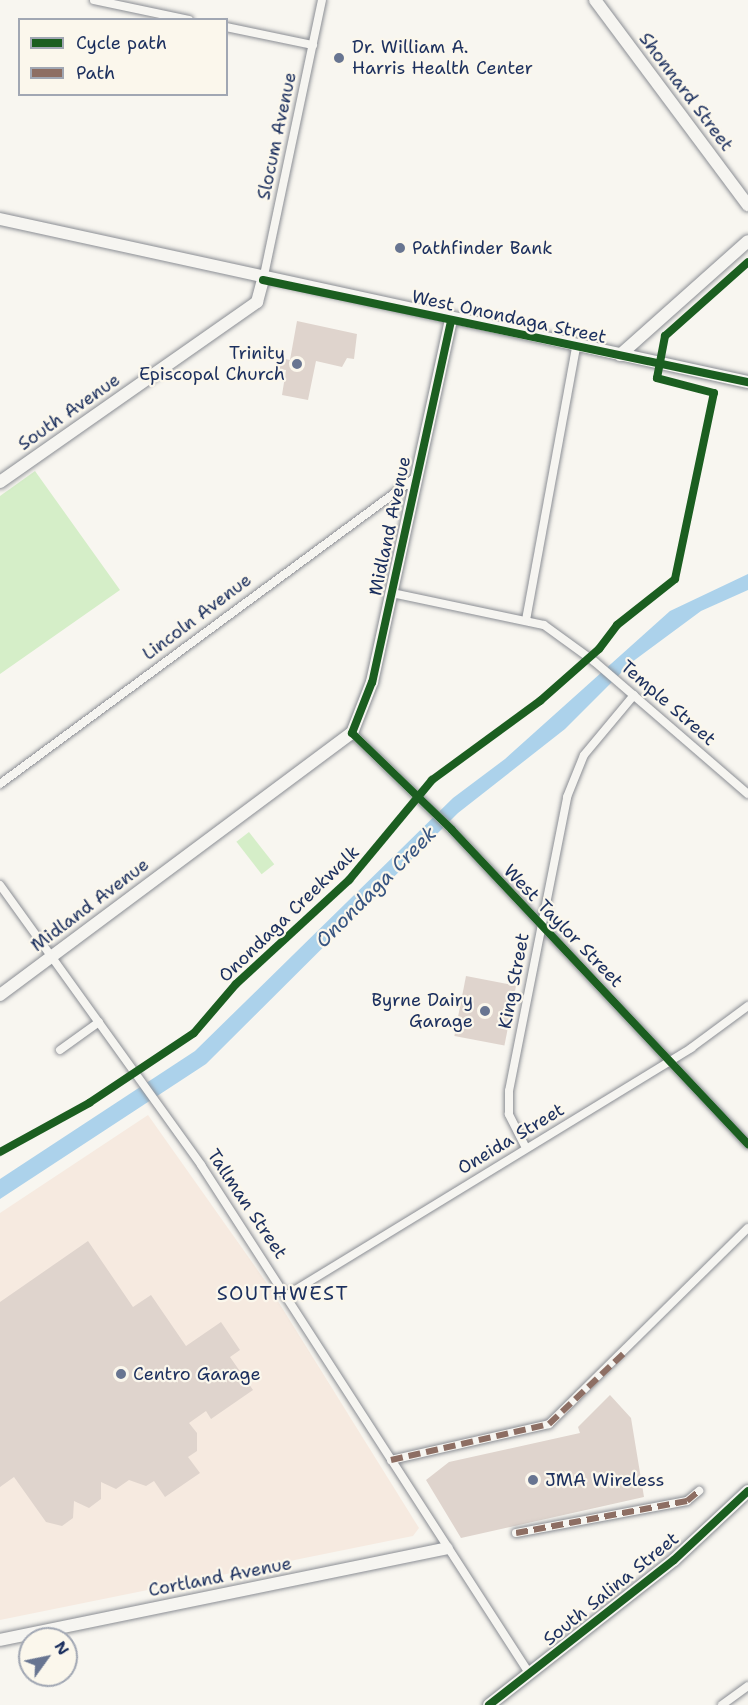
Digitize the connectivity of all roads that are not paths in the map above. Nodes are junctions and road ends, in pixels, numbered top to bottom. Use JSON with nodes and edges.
{"nodes":[{"id":1,"x":94,"y":0,"type":"edge"},
{"id":2,"x":322,"y":0,"type":"edge"},
{"id":3,"x":595,"y":0,"type":"edge"},
{"id":4,"x":180,"y":18,"type":"edge"},
{"id":5,"x":228,"y":27,"type":"edge"},
{"id":6,"x":313,"y":45,"type":"junction"},
{"id":7,"x":748,"y":206,"type":"edge"},
{"id":8,"x":0,"y":219,"type":"edge"},
{"id":9,"x":748,"y":241,"type":"edge"},
{"id":10,"x":263,"y":280,"type":"junction"},
{"id":11,"x":451,"y":321,"type":"junction"},
{"id":12,"x":576,"y":347,"type":"junction"},
{"id":13,"x":620,"y":355,"type":"junction"},
{"id":14,"x":748,"y":382,"type":"edge"},
{"id":15,"x":415,"y":478,"type":"junction"},
{"id":16,"x":0,"y":482,"type":"edge"},
{"id":17,"x":392,"y":593,"type":"junction"},
{"id":18,"x":526,"y":620,"type":"junction"},
{"id":19,"x":634,"y":696,"type":"junction"},
{"id":20,"x":352,"y":734,"type":"junction"},
{"id":21,"x":0,"y":784,"type":"edge"},
{"id":22,"x":748,"y":794,"type":"edge"},
{"id":23,"x":0,"y":885,"type":"edge"},
{"id":24,"x":542,"y":926,"type":"junction"},
{"id":25,"x":51,"y":957,"type":"junction"},
{"id":26,"x":0,"y":995,"type":"edge"},
{"id":27,"x":748,"y":1006,"type":"edge"},
{"id":28,"x":99,"y":1022,"type":"junction"},
{"id":29,"x":60,"y":1050,"type":"dead end"},
{"id":30,"x":669,"y":1061,"type":"junction"},
{"id":31,"x":748,"y":1144,"type":"edge"},
{"id":32,"x":526,"y":1148,"type":"junction"},
{"id":33,"x":748,"y":1228,"type":"edge"},
{"id":34,"x":288,"y":1295,"type":"junction"},
{"id":35,"x":391,"y":1460,"type":"junction"},
{"id":36,"x":699,"y":1491,"type":"dead end"},
{"id":37,"x":748,"y":1491,"type":"edge"},
{"id":38,"x":516,"y":1533,"type":"dead end"},
{"id":39,"x":447,"y":1548,"type":"junction"},
{"id":40,"x":0,"y":1640,"type":"edge"},
{"id":41,"x":529,"y":1673,"type":"junction"},
{"id":42,"x":748,"y":1686,"type":"edge"},
{"id":43,"x":489,"y":1705,"type":"edge"},
{"id":44,"x":722,"y":1705,"type":"edge"}],
"edges":[{"from":1,"to":4,"type":"street"},
{"from":2,"to":6,"type":"street","name":"Slocum Avenue"},
{"from":3,"to":7,"type":"street","name":"Shonnard Street"},
{"from":5,"to":6,"type":"street"},
{"from":6,"to":10,"type":"street","name":"Slocum Avenue"},
{"from":8,"to":10,"type":"street","name":"West Onondaga Street"},
{"from":9,"to":13,"type":"street"},
{"from":10,"to":11,"type":"street","name":"West Onondaga Street"},
{"from":10,"to":16,"type":"street","name":"South Avenue"},
{"from":11,"to":12,"type":"street","name":"West Onondaga Street"},
{"from":11,"to":15,"type":"street","name":"Midland Avenue"},
{"from":12,"to":13,"type":"street","name":"West Onondaga Street"},
{"from":12,"to":18,"type":"street"},
{"from":13,"to":14,"type":"street","name":"West Onondaga Street"},
{"from":15,"to":17,"type":"street","name":"Midland Avenue"},
{"from":15,"to":21,"type":"street","name":"Lincoln Avenue"},
{"from":17,"to":18,"type":"street","name":"Temple Street"},
{"from":17,"to":20,"type":"street","name":"Midland Avenue"},
{"from":18,"to":19,"type":"street","name":"Temple Street"},
{"from":19,"to":22,"type":"street","name":"Temple Street"},
{"from":19,"to":24,"type":"street","name":"King Street"},
{"from":20,"to":24,"type":"street","name":"West Taylor Street"},
{"from":20,"to":25,"type":"street","name":"Midland Avenue"},
{"from":23,"to":25,"type":"street","name":"Tallman Street"},
{"from":24,"to":30,"type":"street","name":"West Taylor Street"},
{"from":24,"to":32,"type":"street","name":"King Street"},
{"from":25,"to":26,"type":"street","name":"Midland Avenue"},
{"from":25,"to":28,"type":"street","name":"Tallman Street"},
{"from":27,"to":30,"type":"street","name":"Oneida Street"},
{"from":28,"to":29,"type":"street"},
{"from":28,"to":34,"type":"street","name":"Tallman Street"},
{"from":30,"to":31,"type":"street","name":"West Taylor Street"},
{"from":30,"to":32,"type":"street","name":"Oneida Street"},
{"from":32,"to":34,"type":"street","name":"Oneida Street"},
{"from":33,"to":35,"type":"street"},
{"from":34,"to":35,"type":"street","name":"Tallman Street"},
{"from":35,"to":39,"type":"street","name":"Tallman Street"},
{"from":36,"to":38,"type":"street"},
{"from":37,"to":41,"type":"street","name":"South Salina Street"},
{"from":39,"to":40,"type":"street","name":"Cortland Avenue"},
{"from":39,"to":41,"type":"street","name":"Tallman Street"},
{"from":41,"to":43,"type":"street","name":"South Salina Street"},
{"from":42,"to":44,"type":"street"}]}
